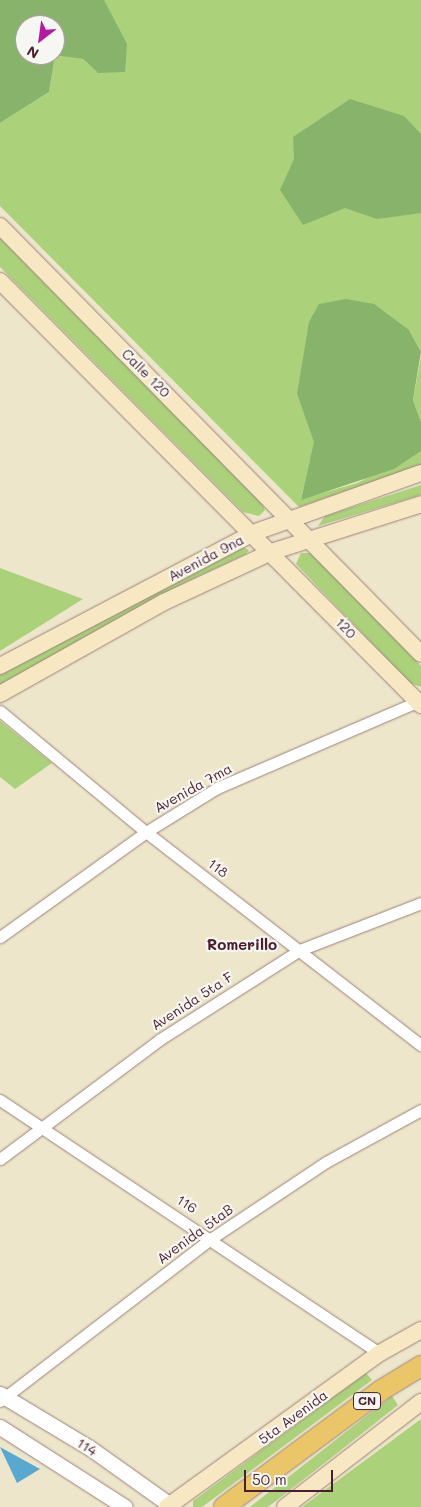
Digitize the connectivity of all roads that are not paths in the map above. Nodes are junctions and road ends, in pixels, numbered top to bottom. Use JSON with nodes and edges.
{"nodes":[{"id":1,"x":0,"y":226,"type":"edge"},
{"id":2,"x":0,"y":281,"type":"edge"},
{"id":3,"x":421,"y":472,"type":"edge"},
{"id":4,"x":421,"y":504,"type":"edge"},
{"id":5,"x":292,"y":520,"type":"junction"},
{"id":6,"x":253,"y":533,"type":"junction"},
{"id":7,"x":311,"y":538,"type":"junction"},
{"id":8,"x":271,"y":552,"type":"junction"},
{"id":9,"x":421,"y":654,"type":"edge"},
{"id":10,"x":0,"y":666,"type":"edge"},
{"id":11,"x":0,"y":694,"type":"edge"},
{"id":12,"x":420,"y":702,"type":"edge"},
{"id":13,"x":0,"y":711,"type":"edge"},
{"id":14,"x":146,"y":832,"type":"junction"},
{"id":15,"x":421,"y":904,"type":"edge"},
{"id":16,"x":0,"y":937,"type":"edge"},
{"id":17,"x":300,"y":950,"type":"junction"},
{"id":18,"x":421,"y":1045,"type":"edge"},
{"id":19,"x":0,"y":1100,"type":"edge"},
{"id":20,"x":421,"y":1110,"type":"edge"},
{"id":21,"x":42,"y":1127,"type":"junction"},
{"id":22,"x":0,"y":1159,"type":"edge"},
{"id":23,"x":212,"y":1238,"type":"junction"},
{"id":24,"x":421,"y":1330,"type":"edge"},
{"id":25,"x":380,"y":1353,"type":"junction"},
{"id":26,"x":421,"y":1366,"type":"edge"},
{"id":27,"x":2,"y":1398,"type":"edge"},
{"id":28,"x":421,"y":1402,"type":"edge"},
{"id":29,"x":0,"y":1427,"type":"edge"},
{"id":30,"x":168,"y":1506,"type":"edge"},
{"id":31,"x":125,"y":1507,"type":"edge"},
{"id":32,"x":224,"y":1507,"type":"edge"},
{"id":33,"x":285,"y":1507,"type":"edge"}],
"edges":[{"from":1,"to":5,"type":"main road","name":"Calle 120"},
{"from":2,"to":6,"type":"main road"},
{"from":3,"to":5,"type":"main road","name":"Avenida 9na"},
{"from":4,"to":7,"type":"main road","name":"Avenida 9na"},
{"from":5,"to":6,"type":"main road","name":"Avenida 9na"},
{"from":5,"to":7,"type":"main road"},
{"from":6,"to":8,"type":"main road"},
{"from":6,"to":10,"type":"main road","name":"Avenida 9na"},
{"from":7,"to":8,"type":"main road","name":"Avenida 9na"},
{"from":7,"to":9,"type":"main road"},
{"from":8,"to":11,"type":"main road","name":"Avenida 9na"},
{"from":8,"to":12,"type":"main road","name":"120"},
{"from":12,"to":14,"type":"street","name":"Avenida 7ma"},
{"from":13,"to":14,"type":"street","name":"118"},
{"from":14,"to":16,"type":"street","name":"Avenida 7ma"},
{"from":14,"to":17,"type":"street","name":"118"},
{"from":15,"to":17,"type":"street","name":"Avenida 5ta F"},
{"from":17,"to":18,"type":"street","name":"118"},
{"from":17,"to":21,"type":"street","name":"Avenida 5ta F"},
{"from":19,"to":21,"type":"street","name":"116"},
{"from":20,"to":23,"type":"street","name":"Avenida 5taB"},
{"from":21,"to":22,"type":"street","name":"Avenida 5ta F"},
{"from":21,"to":23,"type":"street","name":"116"},
{"from":23,"to":25,"type":"street","name":"116"},
{"from":23,"to":27,"type":"street","name":"Avenida 5taB"},
{"from":24,"to":25,"type":"main road","name":"5ta Avenida"},
{"from":25,"to":30,"type":"main road","name":"5ta Avenida"},
{"from":26,"to":32,"type":"highway","number":"CN"},
{"from":27,"to":30,"type":"street","name":"114"},
{"from":28,"to":33,"type":"main road"},
{"from":29,"to":31,"type":"street"}]}
